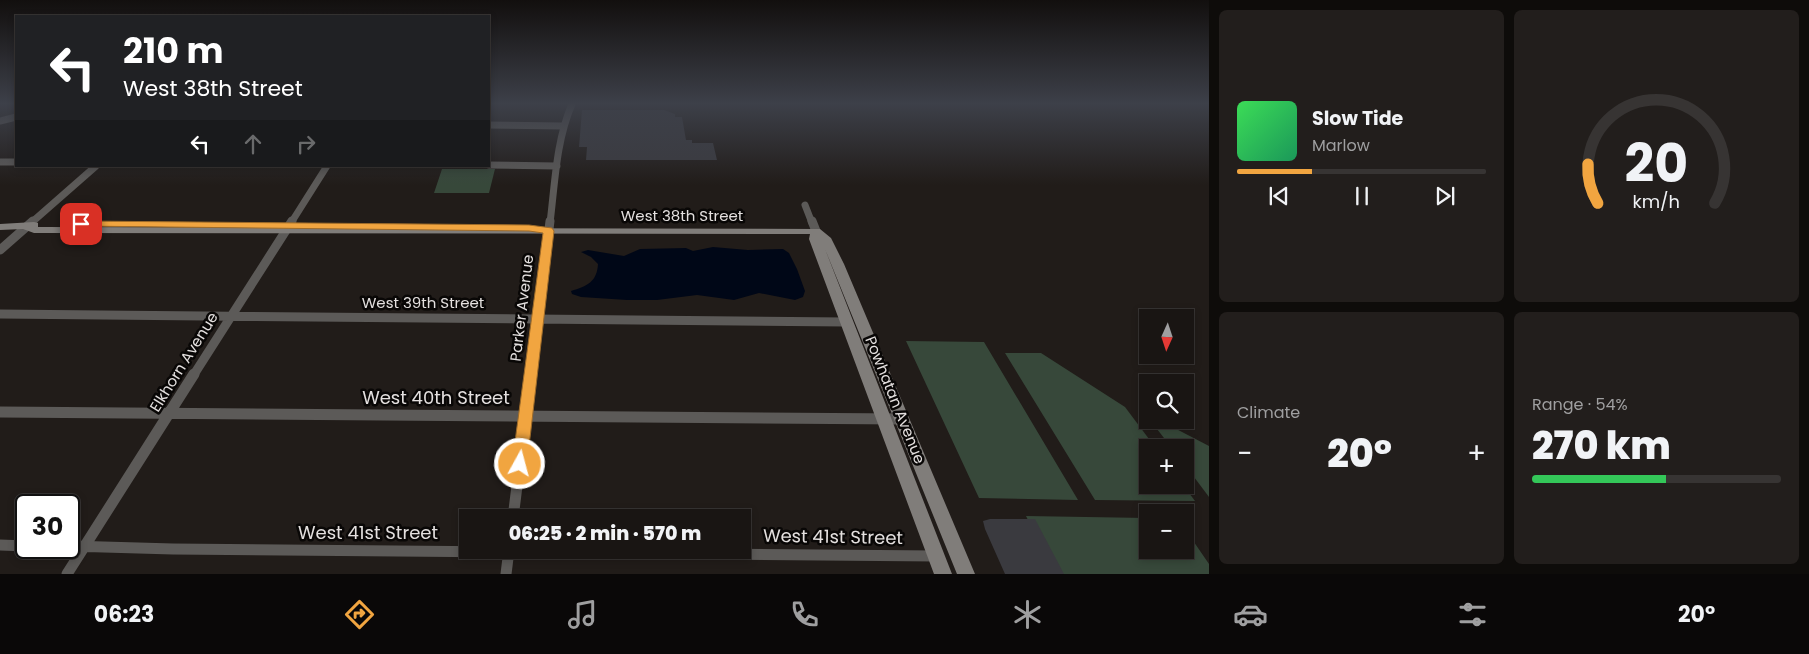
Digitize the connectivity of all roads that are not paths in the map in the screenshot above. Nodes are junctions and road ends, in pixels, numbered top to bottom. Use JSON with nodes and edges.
{"nodes":[{"id":1,"x":562,"y":131,"type":"edge"},
{"id":2,"x":0,"y":162,"type":"edge"},
{"id":3,"x":15,"y":162,"type":"edge"},
{"id":4,"x":490,"y":165,"type":"edge"},
{"id":5,"x":557,"y":166,"type":"junction"},
{"id":6,"x":95,"y":167,"type":"edge"},
{"id":7,"x":326,"y":167,"type":"edge"},
{"id":8,"x":805,"y":205,"type":"dead end"},
{"id":9,"x":0,"y":227,"type":"edge"},
{"id":10,"x":26,"y":227,"type":"junction"},
{"id":11,"x":286,"y":228,"type":"junction"},
{"id":12,"x":548,"y":231,"type":"junction"},
{"id":13,"x":816,"y":231,"type":"junction"},
{"id":14,"x":0,"y":250,"type":"edge"},
{"id":15,"x":0,"y":314,"type":"edge"},
{"id":16,"x":231,"y":316,"type":"junction"},
{"id":17,"x":537,"y":318,"type":"junction"},
{"id":18,"x":846,"y":322,"type":"junction"},
{"id":19,"x":0,"y":412,"type":"edge"},
{"id":20,"x":170,"y":413,"type":"junction"},
{"id":21,"x":525,"y":416,"type":"junction"},
{"id":22,"x":883,"y":419,"type":"junction"},
{"id":23,"x":902,"y":419,"type":"junction"},
{"id":24,"x":514,"y":509,"type":"edge"},
{"id":25,"x":0,"y":545,"type":"edge"},
{"id":26,"x":15,"y":546,"type":"edge"},
{"id":27,"x":80,"y":546,"type":"edge"},
{"id":28,"x":84,"y":546,"type":"junction"},
{"id":29,"x":459,"y":551,"type":"edge"},
{"id":30,"x":751,"y":554,"type":"edge"},
{"id":31,"x":936,"y":556,"type":"junction"},
{"id":32,"x":508,"y":559,"type":"edge"},
{"id":33,"x":67,"y":574,"type":"edge"},
{"id":34,"x":506,"y":574,"type":"edge"},
{"id":35,"x":943,"y":574,"type":"edge"},
{"id":36,"x":966,"y":574,"type":"edge"}],
"edges":[{"from":1,"to":5,"type":"street","name":"Parker Avenue"},
{"from":2,"to":3,"type":"street"},
{"from":4,"to":5,"type":"street"},
{"from":5,"to":12,"type":"street","name":"Parker Avenue"},
{"from":6,"to":10,"type":"street"},
{"from":7,"to":11,"type":"street","name":"Elkhorn Avenue"},
{"from":8,"to":13,"type":"street","name":"Powhatan Avenue"},
{"from":9,"to":10,"type":"street","name":"West 38th Street"},
{"from":10,"to":11,"type":"street","name":"West 38th Street"},
{"from":10,"to":14,"type":"street"},
{"from":11,"to":12,"type":"street","name":"West 38th Street"},
{"from":11,"to":16,"type":"street","name":"Elkhorn Avenue"},
{"from":12,"to":13,"type":"street","name":"West 38th Street"},
{"from":12,"to":17,"type":"street","name":"Parker Avenue"},
{"from":13,"to":18,"type":"street","name":"Powhatan Avenue"},
{"from":13,"to":23,"type":"street","name":"Powhatan Avenue"},
{"from":15,"to":16,"type":"street","name":"West 39th Street"},
{"from":16,"to":17,"type":"street","name":"West 39th Street"},
{"from":16,"to":20,"type":"street","name":"Elkhorn Avenue"},
{"from":17,"to":18,"type":"street","name":"West 39th Street"},
{"from":17,"to":21,"type":"street","name":"Parker Avenue"},
{"from":18,"to":22,"type":"street","name":"Powhatan Avenue"},
{"from":19,"to":20,"type":"street","name":"West 40th Street"},
{"from":20,"to":21,"type":"street","name":"West 40th Street"},
{"from":20,"to":28,"type":"street","name":"Elkhorn Avenue"},
{"from":21,"to":22,"type":"street","name":"West 40th Street"},
{"from":21,"to":24,"type":"street","name":"Parker Avenue"},
{"from":22,"to":23,"type":"street","name":"West 40th Street"},
{"from":22,"to":31,"type":"street","name":"Powhatan Avenue"},
{"from":23,"to":36,"type":"street","name":"Powhatan Avenue"},
{"from":25,"to":26,"type":"street"},
{"from":27,"to":28,"type":"street","name":"West 41st Street"},
{"from":28,"to":29,"type":"street","name":"West 41st Street"},
{"from":28,"to":33,"type":"street","name":"Elkhorn Avenue"},
{"from":30,"to":31,"type":"street","name":"West 41st Street"},
{"from":31,"to":35,"type":"street","name":"Powhatan Avenue"},
{"from":32,"to":34,"type":"street"}]}
